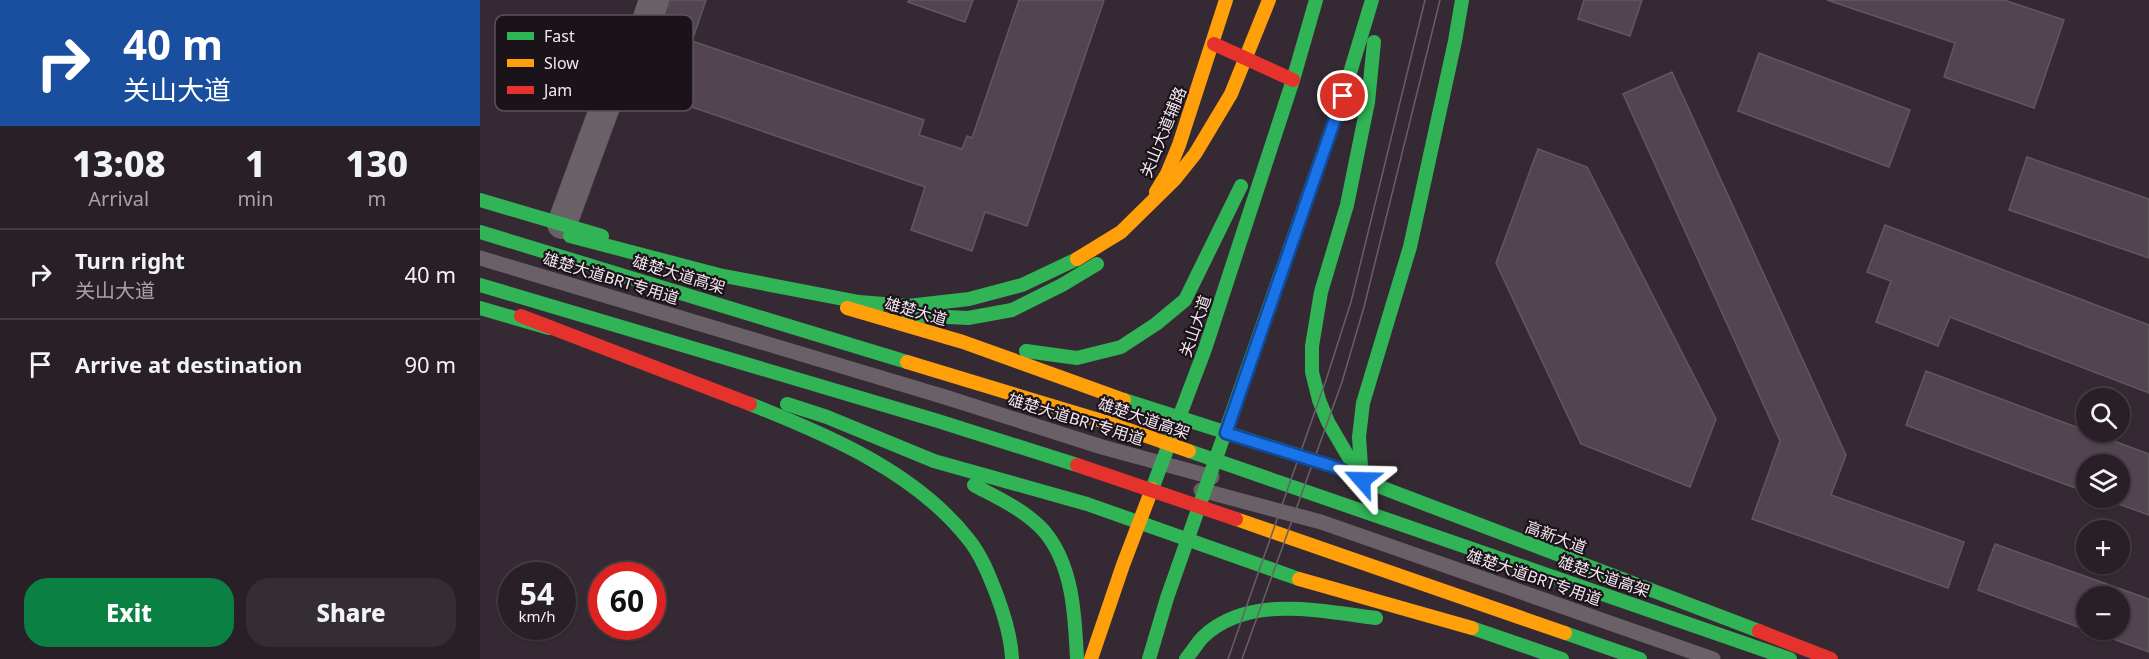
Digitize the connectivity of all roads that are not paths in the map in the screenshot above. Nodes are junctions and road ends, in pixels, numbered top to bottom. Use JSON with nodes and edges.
{"nodes":[{"id":1,"x":654,"y":0,"type":"edge"},
{"id":2,"x":1226,"y":0,"type":"edge"},
{"id":3,"x":1269,"y":0,"type":"edge"},
{"id":4,"x":1316,"y":0,"type":"edge"},
{"id":5,"x":1372,"y":0,"type":"edge"},
{"id":6,"x":1378,"y":0,"type":"edge"},
{"id":7,"x":1462,"y":0,"type":"edge"},
{"id":8,"x":649,"y":15,"type":"edge"},
{"id":9,"x":1214,"y":44,"type":"junction"},
{"id":10,"x":1293,"y":80,"type":"junction"},
{"id":11,"x":603,"y":111,"type":"edge"},
{"id":12,"x":480,"y":200,"type":"edge"},
{"id":13,"x":480,"y":213,"type":"edge"},
{"id":14,"x":562,"y":224,"type":"junction"},
{"id":15,"x":480,"y":232,"type":"edge"},
{"id":16,"x":480,"y":258,"type":"edge"},
{"id":17,"x":480,"y":277,"type":"edge"},
{"id":18,"x":480,"y":285,"type":"edge"},
{"id":19,"x":480,"y":300,"type":"edge"},
{"id":20,"x":480,"y":308,"type":"edge"},
{"id":21,"x":865,"y":314,"type":"junction"},
{"id":22,"x":963,"y":342,"type":"junction"},
{"id":23,"x":1179,"y":418,"type":"junction"},
{"id":24,"x":1226,"y":433,"type":"junction"},
{"id":25,"x":934,"y":461,"type":"junction"},
{"id":26,"x":1162,"y":463,"type":"junction"},
{"id":27,"x":1338,"y":468,"type":"joint"},
{"id":28,"x":1156,"y":478,"type":"junction"},
{"id":29,"x":1362,"y":480,"type":"junction"},
{"id":30,"x":1208,"y":484,"type":"junction"},
{"id":31,"x":1139,"y":522,"type":"junction"},
{"id":32,"x":1188,"y":540,"type":"junction"},
{"id":33,"x":1479,"y":630,"type":"junction"},
{"id":34,"x":1012,"y":659,"type":"edge"},
{"id":35,"x":1077,"y":659,"type":"edge"},
{"id":36,"x":1091,"y":659,"type":"edge"},
{"id":37,"x":1149,"y":659,"type":"edge"},
{"id":38,"x":1186,"y":659,"type":"edge"},
{"id":39,"x":1562,"y":659,"type":"edge"},
{"id":40,"x":1640,"y":659,"type":"edge"},
{"id":41,"x":1713,"y":659,"type":"edge"},
{"id":42,"x":1761,"y":659,"type":"edge"},
{"id":43,"x":1790,"y":659,"type":"edge"},
{"id":44,"x":1831,"y":659,"type":"edge"}],
"edges":[{"from":1,"to":8,"type":"street"},
{"from":2,"to":9,"type":"main road","name":"关山大道辅路"},
{"from":3,"to":13,"type":"main road"},
{"from":4,"to":10,"type":"main road","name":"关山大道"},
{"from":5,"to":24,"type":"main road"},
{"from":6,"to":29,"type":"main road"},
{"from":7,"to":29,"type":"main road"},
{"from":9,"to":10,"type":"main road"},
{"from":9,"to":21,"type":"main road","name":"关山大道辅路"},
{"from":10,"to":22,"type":"main road"},
{"from":10,"to":23,"type":"main road","name":"关山大道"},
{"from":11,"to":14,"type":"street"},
{"from":12,"to":14,"type":"main road","name":"雄楚大道"},
{"from":14,"to":21,"type":"main road","name":"雄楚大道"},
{"from":15,"to":43,"type":"main road","name":"雄楚大道高架"},
{"from":16,"to":26,"type":"lane","name":"雄楚大道BRT专用道"},
{"from":17,"to":28,"type":"lane","name":"雄楚大道BRT专用道"},
{"from":18,"to":40,"type":"main road"},
{"from":19,"to":34,"type":"main road"},
{"from":20,"to":25,"type":"main road"},
{"from":21,"to":22,"type":"main road","name":"雄楚大道"},
{"from":22,"to":23,"type":"main road","name":"雄楚大道"},
{"from":23,"to":24,"type":"main road","name":"雄楚大道"},
{"from":23,"to":26,"type":"main road","name":"关山大道"},
{"from":24,"to":27,"type":"main road","name":"雄楚大道"},
{"from":24,"to":30,"type":"main road"},
{"from":25,"to":31,"type":"main road"},
{"from":25,"to":35,"type":"main road"},
{"from":26,"to":28,"type":"main road","name":"关山大道"},
{"from":26,"to":30,"type":"lane","name":"雄楚大道BRT专用道"},
{"from":27,"to":29,"type":"main road","name":"高新大道"},
{"from":28,"to":30,"type":"lane","name":"雄楚大道BRT专用道"},
{"from":28,"to":31,"type":"main road","name":"关山大道"},
{"from":29,"to":44,"type":"main road","name":"高新大道"},
{"from":30,"to":32,"type":"main road"},
{"from":30,"to":41,"type":"lane","name":"雄楚大道BRT专用道"},
{"from":30,"to":42,"type":"lane","name":"雄楚大道BRT专用道"},
{"from":31,"to":32,"type":"main road"},
{"from":31,"to":36,"type":"main road","name":"关山大道"},
{"from":32,"to":33,"type":"main road"},
{"from":32,"to":37,"type":"main road"},
{"from":33,"to":38,"type":"main road"},
{"from":33,"to":39,"type":"main road"}]}
